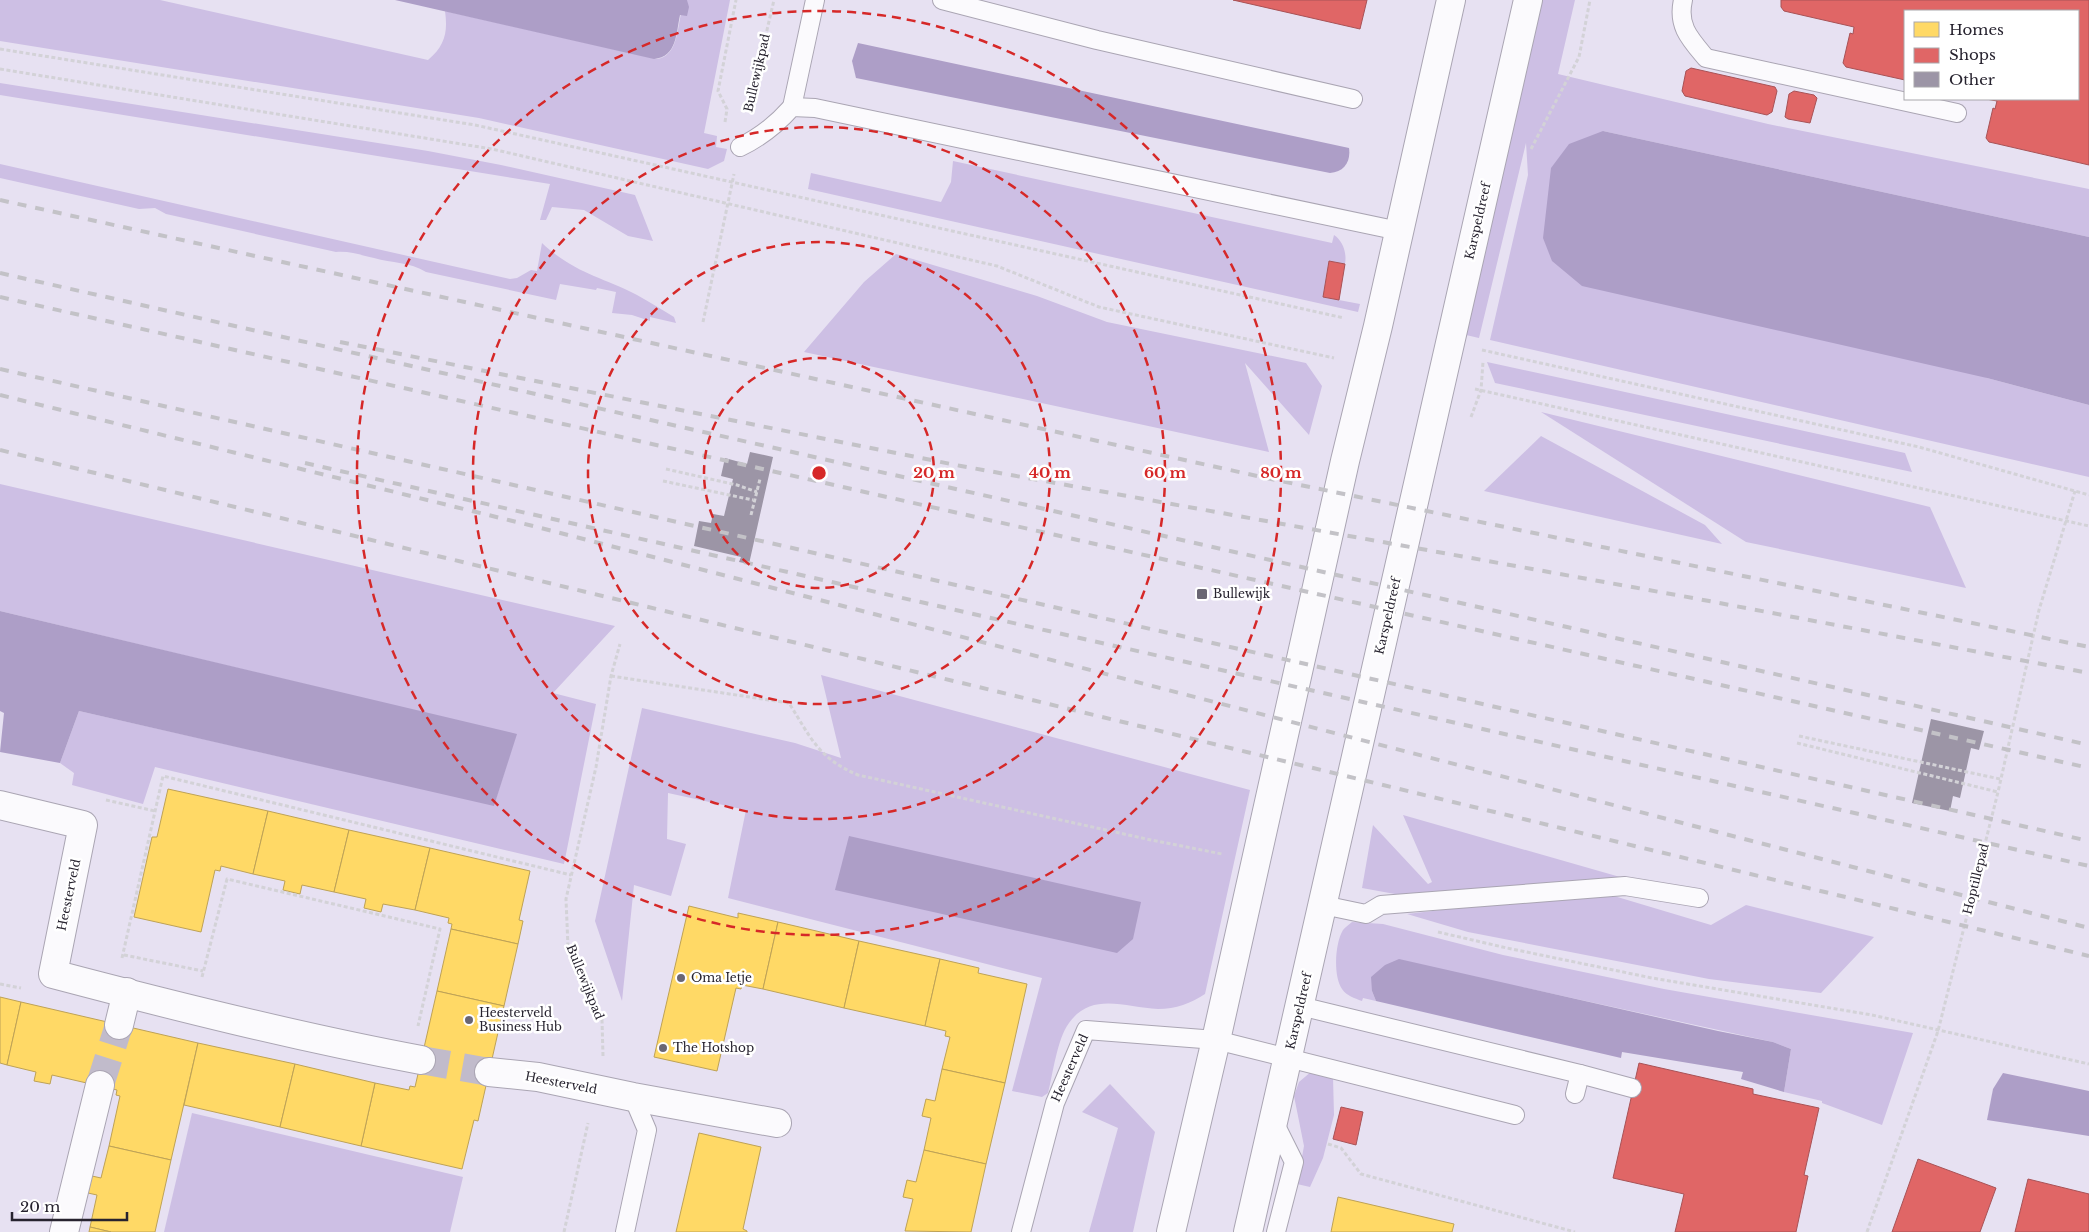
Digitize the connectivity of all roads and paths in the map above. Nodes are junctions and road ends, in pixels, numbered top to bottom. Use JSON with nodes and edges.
{"nodes":[{"id":1,"x":736,"y":0,"type":"edge"},
{"id":2,"x":774,"y":0,"type":"edge"},
{"id":3,"x":815,"y":0,"type":"edge"},
{"id":4,"x":942,"y":0,"type":"edge"},
{"id":5,"x":1451,"y":0,"type":"edge"},
{"id":6,"x":1528,"y":0,"type":"edge"},
{"id":7,"x":1683,"y":0,"type":"edge"},
{"id":8,"x":0,"y":49,"type":"edge"},
{"id":9,"x":0,"y":69,"type":"edge"},
{"id":10,"x":1353,"y":99,"type":"dead end"},
{"id":11,"x":792,"y":107,"type":"junction"},
{"id":12,"x":728,"y":109,"type":"dead end"},
{"id":13,"x":1957,"y":113,"type":"dead end"},
{"id":14,"x":740,"y":147,"type":"joint"},
{"id":15,"x":727,"y":202,"type":"junction"},
{"id":16,"x":1399,"y":231,"type":"junction"},
{"id":17,"x":703,"y":322,"type":"dead end"},
{"id":18,"x":666,"y":469,"type":"dead end"},
{"id":19,"x":760,"y":479,"type":"dead end"},
{"id":20,"x":663,"y":481,"type":"dead end"},
{"id":21,"x":757,"y":492,"type":"junction"},
{"id":22,"x":2089,"y":495,"type":"edge"},
{"id":23,"x":753,"y":500,"type":"junction"},
{"id":24,"x":750,"y":515,"type":"dead end"},
{"id":25,"x":620,"y":644,"type":"dead end"},
{"id":26,"x":611,"y":676,"type":"junction"},
{"id":27,"x":1799,"y":736,"type":"dead end"},
{"id":28,"x":1797,"y":743,"type":"dead end"},
{"id":29,"x":2000,"y":779,"type":"junction"},
{"id":30,"x":1998,"y":792,"type":"junction"},
{"id":31,"x":0,"y":804,"type":"edge"},
{"id":32,"x":1255,"y":860,"type":"junction"},
{"id":33,"x":572,"y":875,"type":"junction"},
{"id":34,"x":1699,"y":898,"type":"dead end"},
{"id":35,"x":1323,"y":905,"type":"junction"},
{"id":36,"x":1432,"y":930,"type":"dead end"},
{"id":37,"x":120,"y":991,"type":"junction"},
{"id":38,"x":1300,"y":1006,"type":"junction"},
{"id":39,"x":193,"y":1010,"type":"junction"},
{"id":40,"x":119,"y":1025,"type":"tunnel mouth"},
{"id":41,"x":1938,"y":1031,"type":"junction"},
{"id":42,"x":1216,"y":1040,"type":"junction"},
{"id":43,"x":1289,"y":1057,"type":"junction"},
{"id":44,"x":416,"y":1059,"type":"joint"},
{"id":45,"x":2089,"y":1064,"type":"edge"},
{"id":46,"x":489,"y":1072,"type":"tunnel mouth"},
{"id":47,"x":1580,"y":1074,"type":"junction"},
{"id":48,"x":100,"y":1085,"type":"tunnel mouth"},
{"id":49,"x":1632,"y":1088,"type":"dead end"},
{"id":50,"x":598,"y":1090,"type":"junction"},
{"id":51,"x":1575,"y":1094,"type":"dead end"},
{"id":52,"x":633,"y":1097,"type":"junction"},
{"id":53,"x":1515,"y":1115,"type":"dead end"},
{"id":54,"x":1274,"y":1122,"type":"junction"},
{"id":55,"x":777,"y":1123,"type":"dead end"},
{"id":56,"x":1328,"y":1144,"type":"dead end"},
{"id":57,"x":64,"y":1232,"type":"edge"},
{"id":58,"x":564,"y":1232,"type":"edge"},
{"id":59,"x":625,"y":1232,"type":"edge"},
{"id":60,"x":1021,"y":1232,"type":"edge"},
{"id":61,"x":1171,"y":1232,"type":"edge"},
{"id":62,"x":1248,"y":1232,"type":"edge"},
{"id":63,"x":1276,"y":1232,"type":"edge"},
{"id":64,"x":1575,"y":1232,"type":"edge"},
{"id":65,"x":1867,"y":1232,"type":"edge"}],
"edges":[{"from":1,"to":12,"type":"path"},
{"from":2,"to":14,"type":"path","name":"Bullewijkpad"},
{"from":3,"to":11,"type":"lane"},
{"from":4,"to":10,"type":"lane"},
{"from":5,"to":16,"type":"main road"},
{"from":6,"to":35,"type":"main road","name":"Karspeldreef"},
{"from":7,"to":13,"type":"lane"},
{"from":8,"to":15,"type":"path"},
{"from":9,"to":15,"type":"path"},
{"from":11,"to":14,"type":"lane"},
{"from":11,"to":16,"type":"lane"},
{"from":15,"to":17,"type":"path"},
{"from":16,"to":32,"type":"main road"},
{"from":18,"to":21,"type":"path"},
{"from":19,"to":21,"type":"path"},
{"from":20,"to":23,"type":"path"},
{"from":21,"to":23,"type":"path"},
{"from":22,"to":29,"type":"path","name":"Hoptillepad"},
{"from":23,"to":24,"type":"path"},
{"from":25,"to":26,"type":"path","name":"Bullewijkpad"},
{"from":26,"to":32,"type":"path"},
{"from":26,"to":33,"type":"path","name":"Bullewijkpad"},
{"from":27,"to":29,"type":"path"},
{"from":28,"to":30,"type":"path"},
{"from":29,"to":30,"type":"path","name":"Hoptillepad"},
{"from":30,"to":41,"type":"path","name":"Hoptillepad"},
{"from":31,"to":37,"type":"main road","name":"Heesterveld"},
{"from":32,"to":42,"type":"main road"},
{"from":33,"to":37,"type":"path"},
{"from":33,"to":50,"type":"path","name":"Bullewijkpad"},
{"from":34,"to":35,"type":"lane"},
{"from":35,"to":38,"type":"main road","name":"Karspeldreef"},
{"from":36,"to":41,"type":"path"},
{"from":37,"to":39,"type":"main road","name":"Heesterveld"},
{"from":37,"to":40,"type":"main road"},
{"from":38,"to":43,"type":"main road","name":"Karspeldreef"},
{"from":38,"to":47,"type":"lane"},
{"from":39,"to":44,"type":"main road","name":"Heesterveld"},
{"from":39,"to":44,"type":"path"},
{"from":41,"to":45,"type":"path"},
{"from":41,"to":65,"type":"path","name":"Hoptillepad"},
{"from":42,"to":43,"type":"lane"},
{"from":42,"to":60,"type":"lane","name":"Heesterveld"},
{"from":42,"to":61,"type":"main road"},
{"from":43,"to":53,"type":"lane"},
{"from":43,"to":54,"type":"main road","name":"Karspeldreef"},
{"from":46,"to":50,"type":"main road","name":"Heesterveld"},
{"from":47,"to":49,"type":"lane"},
{"from":47,"to":51,"type":"lane"},
{"from":48,"to":57,"type":"main road"},
{"from":50,"to":52,"type":"main road","name":"Heesterveld"},
{"from":50,"to":58,"type":"path","name":"Bullewijkpad"},
{"from":52,"to":55,"type":"main road","name":"Heesterveld"},
{"from":52,"to":59,"type":"lane"},
{"from":54,"to":62,"type":"main road","name":"Karspeldreef"},
{"from":54,"to":63,"type":"lane"},
{"from":56,"to":64,"type":"path"}]}
